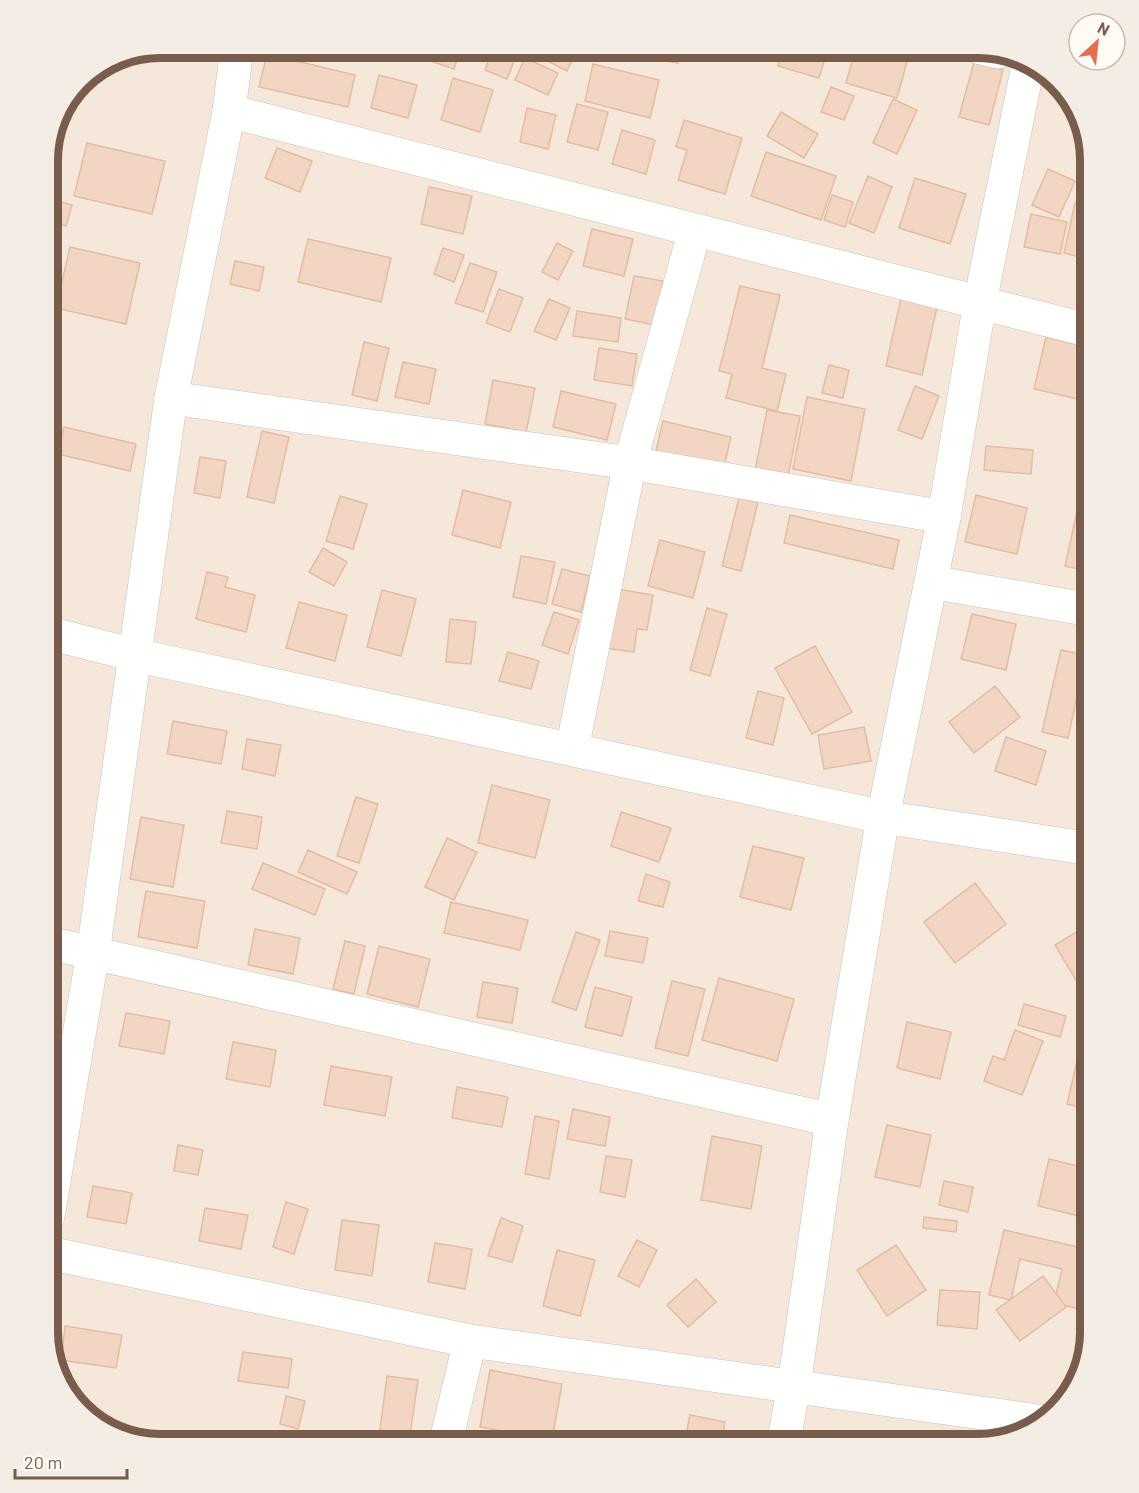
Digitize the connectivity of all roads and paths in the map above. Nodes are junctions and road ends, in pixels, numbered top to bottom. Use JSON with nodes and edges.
{"nodes":[{"id":1,"x":236,"y":58,"type":"edge"},
{"id":2,"x":1027,"y":71,"type":"edge"},
{"id":3,"x":229,"y":111,"type":"junction"},
{"id":4,"x":695,"y":230,"type":"junction"},
{"id":5,"x":980,"y":302,"type":"junction"},
{"id":6,"x":1080,"y":328,"type":"edge"},
{"id":7,"x":171,"y":398,"type":"junction"},
{"id":8,"x":630,"y":463,"type":"junction"},
{"id":9,"x":944,"y":517,"type":"junction"},
{"id":10,"x":931,"y":582,"type":"junction"},
{"id":11,"x":1080,"y":608,"type":"edge"},
{"id":12,"x":59,"y":636,"type":"edge"},
{"id":13,"x":135,"y":655,"type":"junction"},
{"id":14,"x":572,"y":749,"type":"junction"},
{"id":15,"x":884,"y":817,"type":"junction"},
{"id":16,"x":1080,"y":847,"type":"edge"},
{"id":17,"x":58,"y":945,"type":"edge"},
{"id":18,"x":93,"y":953,"type":"junction"},
{"id":19,"x":832,"y":1120,"type":"junction"},
{"id":20,"x":58,"y":1157,"type":"edge"},
{"id":21,"x":58,"y":1255,"type":"edge"},
{"id":22,"x":470,"y":1341,"type":"junction"},
{"id":23,"x":794,"y":1386,"type":"junction"},
{"id":24,"x":1030,"y":1420,"type":"edge"},
{"id":25,"x":448,"y":1434,"type":"edge"},
{"id":26,"x":785,"y":1434,"type":"edge"}],
"edges":[{"from":1,"to":3,"type":"street"},
{"from":2,"to":5,"type":"street"},
{"from":3,"to":4,"type":"street"},
{"from":3,"to":7,"type":"street"},
{"from":4,"to":5,"type":"street"},
{"from":4,"to":8,"type":"street"},
{"from":5,"to":6,"type":"street"},
{"from":5,"to":9,"type":"street"},
{"from":7,"to":8,"type":"street"},
{"from":7,"to":13,"type":"street"},
{"from":8,"to":9,"type":"street"},
{"from":8,"to":14,"type":"street"},
{"from":9,"to":10,"type":"street"},
{"from":10,"to":11,"type":"street"},
{"from":10,"to":15,"type":"street"},
{"from":12,"to":13,"type":"street"},
{"from":13,"to":14,"type":"street"},
{"from":13,"to":18,"type":"street"},
{"from":14,"to":15,"type":"street"},
{"from":15,"to":16,"type":"street"},
{"from":15,"to":19,"type":"street"},
{"from":17,"to":18,"type":"street"},
{"from":18,"to":19,"type":"street"},
{"from":18,"to":20,"type":"street"},
{"from":19,"to":23,"type":"street"},
{"from":21,"to":22,"type":"street"},
{"from":22,"to":23,"type":"street"},
{"from":22,"to":25,"type":"street"},
{"from":23,"to":24,"type":"street"},
{"from":23,"to":26,"type":"street"}]}
